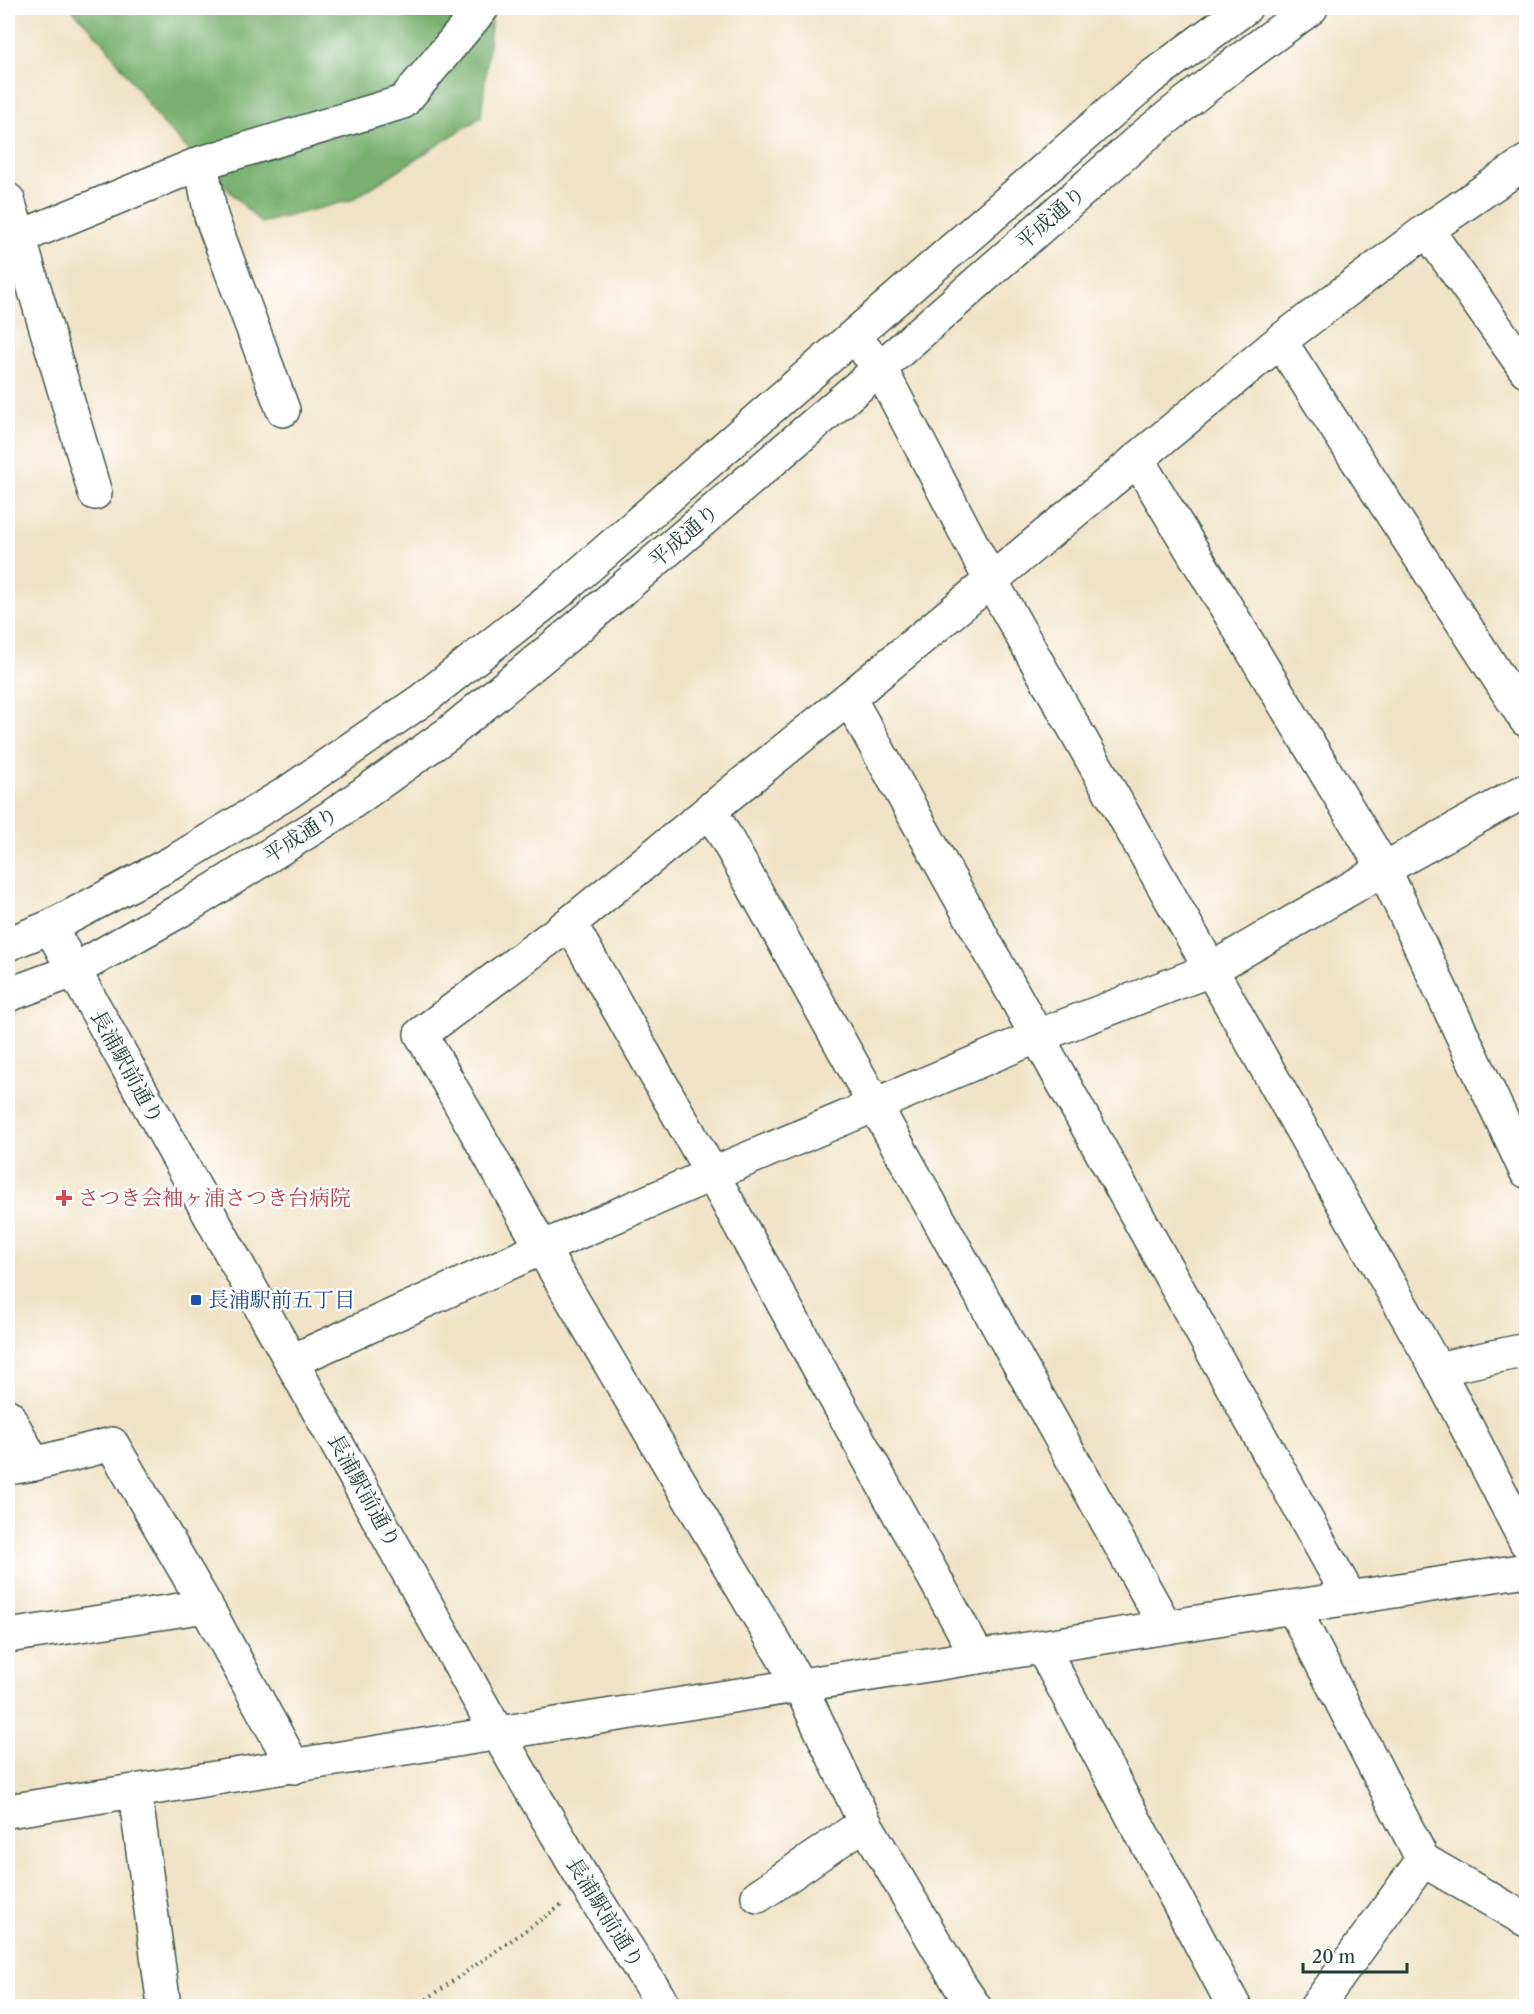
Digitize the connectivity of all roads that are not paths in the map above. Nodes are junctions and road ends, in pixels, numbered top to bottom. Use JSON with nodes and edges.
{"nodes":[{"id":1,"x":482,"y":8,"type":"edge"},
{"id":2,"x":1245,"y":8,"type":"edge"},
{"id":3,"x":1311,"y":8,"type":"edge"},
{"id":4,"x":1527,"y":162,"type":"edge"},
{"id":5,"x":201,"y":163,"type":"junction"},
{"id":6,"x":8,"y":200,"type":"edge"},
{"id":7,"x":1427,"y":230,"type":"junction"},
{"id":8,"x":14,"y":239,"type":"edge"},
{"id":9,"x":853,"y":336,"type":"junction"},
{"id":10,"x":1280,"y":340,"type":"junction"},
{"id":11,"x":880,"y":368,"type":"junction"},
{"id":12,"x":1527,"y":370,"type":"edge"},
{"id":13,"x":283,"y":410,"type":"dead end"},
{"id":14,"x":1137,"y":459,"type":"junction"},
{"id":15,"x":95,"y":493,"type":"dead end"},
{"id":16,"x":990,"y":579,"type":"junction"},
{"id":17,"x":849,"y":698,"type":"junction"},
{"id":18,"x":1527,"y":720,"type":"edge"},
{"id":19,"x":1527,"y":790,"type":"edge"},
{"id":20,"x":710,"y":809,"type":"junction"},
{"id":21,"x":1384,"y":869,"type":"junction"},
{"id":22,"x":570,"y":923,"type":"junction"},
{"id":23,"x":50,"y":927,"type":"junction"},
{"id":24,"x":8,"y":944,"type":"edge"},
{"id":25,"x":1210,"y":970,"type":"junction"},
{"id":26,"x":73,"y":971,"type":"junction"},
{"id":27,"x":8,"y":995,"type":"edge"},
{"id":28,"x":1038,"y":1036,"type":"junction"},
{"id":29,"x":874,"y":1106,"type":"junction"},
{"id":30,"x":1527,"y":1171,"type":"edge"},
{"id":31,"x":712,"y":1174,"type":"junction"},
{"id":32,"x":542,"y":1248,"type":"junction"},
{"id":33,"x":1527,"y":1350,"type":"edge"},
{"id":34,"x":292,"y":1361,"type":"junction"},
{"id":35,"x":1437,"y":1369,"type":"junction"},
{"id":36,"x":8,"y":1416,"type":"edge"},
{"id":37,"x":21,"y":1466,"type":"edge"},
{"id":38,"x":1527,"y":1542,"type":"edge"},
{"id":39,"x":1527,"y":1570,"type":"edge"},
{"id":40,"x":1350,"y":1598,"type":"junction"},
{"id":41,"x":206,"y":1606,"type":"junction"},
{"id":42,"x":1293,"y":1607,"type":"junction"},
{"id":43,"x":1166,"y":1627,"type":"junction"},
{"id":44,"x":8,"y":1636,"type":"edge"},
{"id":45,"x":1042,"y":1647,"type":"junction"},
{"id":46,"x":978,"y":1658,"type":"junction"},
{"id":47,"x":800,"y":1686,"type":"junction"},
{"id":48,"x":498,"y":1734,"type":"junction"},
{"id":49,"x":294,"y":1767,"type":"junction"},
{"id":50,"x":135,"y":1792,"type":"junction"},
{"id":51,"x":8,"y":1810,"type":"edge"},
{"id":52,"x":865,"y":1822,"type":"junction"},
{"id":53,"x":1423,"y":1860,"type":"junction"},
{"id":54,"x":758,"y":1896,"type":"dead end"},
{"id":55,"x":1527,"y":1920,"type":"edge"},
{"id":56,"x":164,"y":2007,"type":"edge"},
{"id":57,"x":664,"y":2007,"type":"edge"},
{"id":58,"x":974,"y":2007,"type":"edge"},
{"id":59,"x":1234,"y":2007,"type":"edge"},
{"id":60,"x":1317,"y":2007,"type":"edge"}],
"edges":[{"from":1,"to":5,"type":"street"},
{"from":2,"to":9,"type":"street","name":"平成通り"},
{"from":3,"to":11,"type":"street","name":"平成通り"},
{"from":4,"to":7,"type":"street"},
{"from":5,"to":8,"type":"street"},
{"from":5,"to":13,"type":"street"},
{"from":6,"to":8,"type":"street"},
{"from":7,"to":10,"type":"street"},
{"from":7,"to":12,"type":"street"},
{"from":8,"to":15,"type":"street"},
{"from":9,"to":11,"type":"street"},
{"from":9,"to":23,"type":"street","name":"平成通り"},
{"from":10,"to":14,"type":"street"},
{"from":10,"to":18,"type":"street"},
{"from":11,"to":16,"type":"street"},
{"from":11,"to":26,"type":"street","name":"平成通り"},
{"from":14,"to":16,"type":"street"},
{"from":14,"to":21,"type":"street"},
{"from":16,"to":17,"type":"street"},
{"from":16,"to":25,"type":"street"},
{"from":17,"to":20,"type":"street"},
{"from":17,"to":28,"type":"street"},
{"from":19,"to":21,"type":"street"},
{"from":20,"to":22,"type":"street"},
{"from":20,"to":29,"type":"street"},
{"from":21,"to":25,"type":"street"},
{"from":21,"to":30,"type":"street"},
{"from":22,"to":31,"type":"street"},
{"from":22,"to":32,"type":"street"},
{"from":23,"to":24,"type":"street","name":"平成通り"},
{"from":23,"to":26,"type":"street","name":"長浦駅前通り"},
{"from":25,"to":28,"type":"street"},
{"from":25,"to":35,"type":"street"},
{"from":26,"to":27,"type":"street","name":"平成通り"},
{"from":26,"to":34,"type":"street","name":"長浦駅前通り"},
{"from":28,"to":29,"type":"street"},
{"from":28,"to":40,"type":"street"},
{"from":29,"to":31,"type":"street"},
{"from":29,"to":43,"type":"street"},
{"from":31,"to":32,"type":"street"},
{"from":31,"to":46,"type":"street"},
{"from":32,"to":34,"type":"street"},
{"from":32,"to":47,"type":"street"},
{"from":33,"to":35,"type":"street"},
{"from":34,"to":48,"type":"street","name":"長浦駅前通り"},
{"from":35,"to":38,"type":"street"},
{"from":36,"to":37,"type":"street"},
{"from":37,"to":41,"type":"street"},
{"from":39,"to":40,"type":"street"},
{"from":40,"to":42,"type":"street"},
{"from":41,"to":44,"type":"street"},
{"from":41,"to":49,"type":"street"},
{"from":42,"to":43,"type":"street"},
{"from":42,"to":53,"type":"street"},
{"from":43,"to":45,"type":"street"},
{"from":45,"to":46,"type":"street"},
{"from":45,"to":59,"type":"street"},
{"from":46,"to":47,"type":"street"},
{"from":47,"to":48,"type":"street"},
{"from":47,"to":52,"type":"street"},
{"from":48,"to":49,"type":"street"},
{"from":48,"to":57,"type":"street","name":"長浦駅前通り"},
{"from":49,"to":50,"type":"street"},
{"from":50,"to":51,"type":"street"},
{"from":50,"to":56,"type":"street"},
{"from":52,"to":54,"type":"street"},
{"from":52,"to":58,"type":"street"},
{"from":53,"to":55,"type":"street"},
{"from":53,"to":60,"type":"street"}]}
